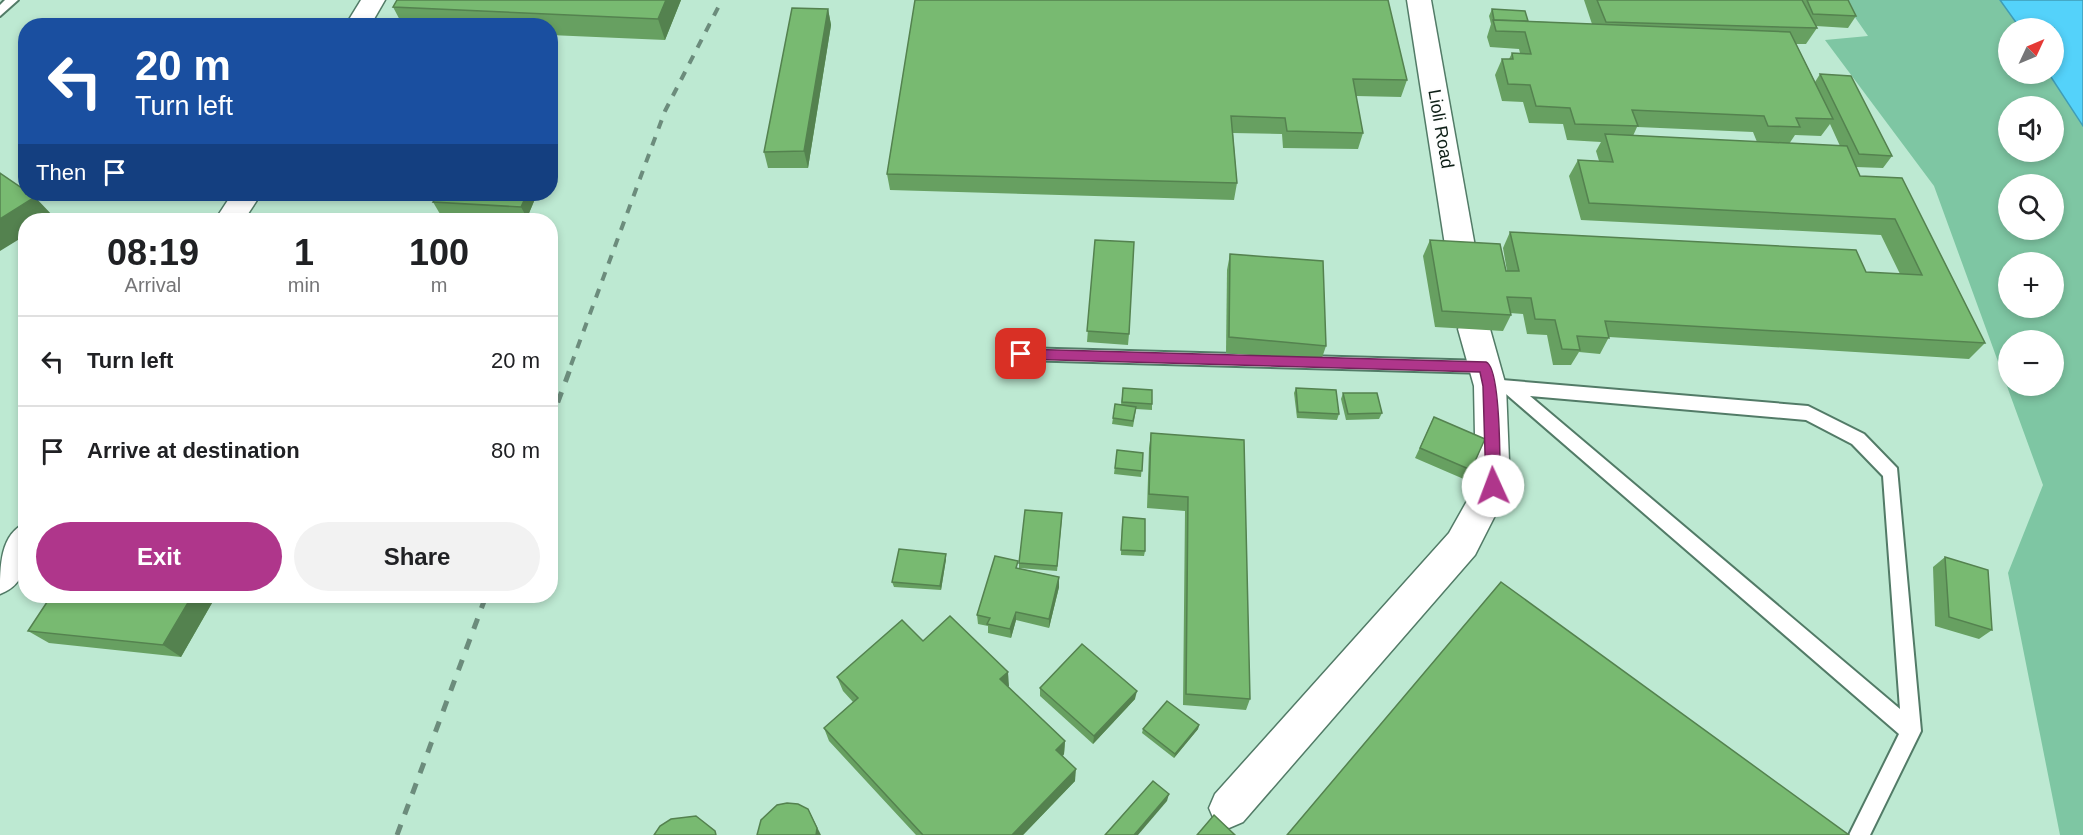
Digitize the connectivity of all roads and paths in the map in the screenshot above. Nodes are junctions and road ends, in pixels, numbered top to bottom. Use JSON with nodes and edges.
{"nodes":[{"id":1,"x":12,"y":0,"type":"edge"},
{"id":2,"x":373,"y":0,"type":"edge"},
{"id":3,"x":1419,"y":0,"type":"edge"},
{"id":4,"x":0,"y":12,"type":"edge"},
{"id":5,"x":362,"y":18,"type":"edge"},
{"id":6,"x":1462,"y":258,"type":"edge"},
{"id":7,"x":1474,"y":329,"type":"edge"},
{"id":8,"x":1021,"y":354,"type":"dead end"},
{"id":9,"x":1495,"y":381,"type":"junction"},
{"id":10,"x":18,"y":550,"type":"edge"},
{"id":11,"x":0,"y":578,"type":"edge"},
{"id":12,"x":1911,"y":730,"type":"junction"},
{"id":13,"x":1229,"y":808,"type":"dead end"},
{"id":14,"x":1859,"y":835,"type":"edge"}],
"edges":[{"from":1,"to":4,"type":"lane"},
{"from":2,"to":5,"type":"street"},
{"from":3,"to":6,"type":"street","name":"Lioli Road"},
{"from":7,"to":9,"type":"street"},
{"from":8,"to":9,"type":"lane"},
{"from":9,"to":12,"type":"lane"},
{"from":9,"to":12,"type":"lane"},
{"from":9,"to":13,"type":"street"},
{"from":10,"to":11,"type":"street"},
{"from":12,"to":14,"type":"lane"}]}
